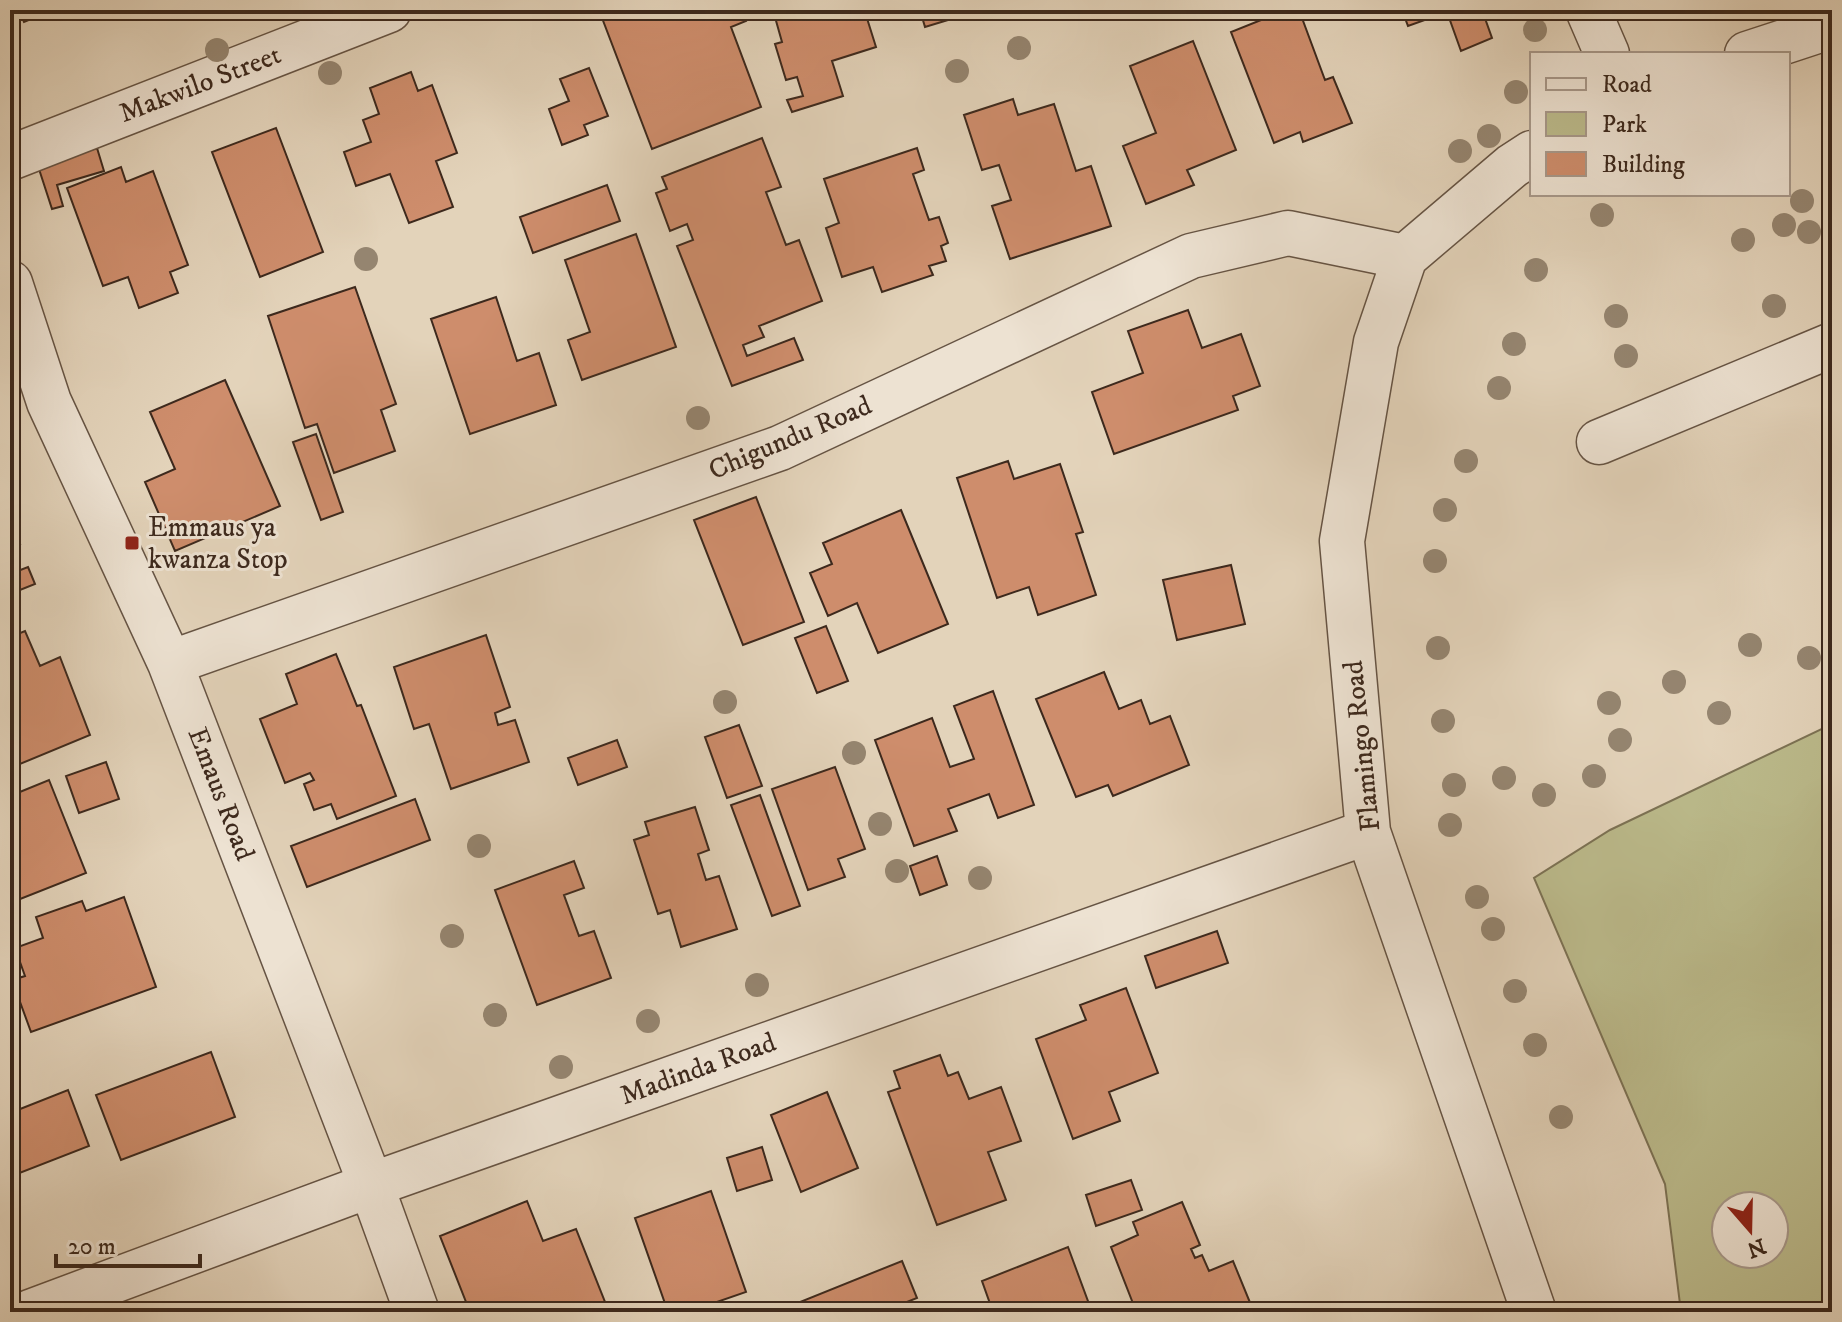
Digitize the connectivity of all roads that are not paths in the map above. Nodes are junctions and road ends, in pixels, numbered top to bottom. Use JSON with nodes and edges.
{"nodes":[{"id":1,"x":389,"y":10,"type":"edge"},
{"id":2,"x":1588,"y":10,"type":"edge"},
{"id":3,"x":1832,"y":26,"type":"edge"},
{"id":4,"x":1606,"y":52,"type":"edge"},
{"id":5,"x":1753,"y":52,"type":"edge"},
{"id":6,"x":1530,"y":154,"type":"edge"},
{"id":7,"x":10,"y":158,"type":"edge"},
{"id":8,"x":1405,"y":257,"type":"junction"},
{"id":9,"x":10,"y":283,"type":"edge"},
{"id":10,"x":1832,"y":345,"type":"edge"},
{"id":11,"x":1599,"y":442,"type":"dead end"},
{"id":12,"x":170,"y":663,"type":"junction"},
{"id":13,"x":1368,"y":832,"type":"junction"},
{"id":14,"x":371,"y":1185,"type":"junction"},
{"id":15,"x":1520,"y":1307,"type":"edge"},
{"id":16,"x":30,"y":1312,"type":"edge"},
{"id":17,"x":417,"y":1312,"type":"edge"}],
"edges":[{"from":1,"to":7,"type":"street","name":"Makwilo Street"},
{"from":2,"to":4,"type":"street"},
{"from":3,"to":5,"type":"street"},
{"from":6,"to":8,"type":"street"},
{"from":8,"to":12,"type":"street","name":"Chigundu Road"},
{"from":8,"to":13,"type":"street","name":"Flamingo Road"},
{"from":9,"to":12,"type":"street","name":"Emaus Road"},
{"from":10,"to":11,"type":"street"},
{"from":12,"to":14,"type":"street","name":"Emaus Road"},
{"from":13,"to":14,"type":"street","name":"Madinda Road"},
{"from":13,"to":15,"type":"street","name":"Flamingo Road"},
{"from":14,"to":16,"type":"street","name":"Madinda Road"},
{"from":14,"to":17,"type":"street","name":"Emaus Road"}]}
